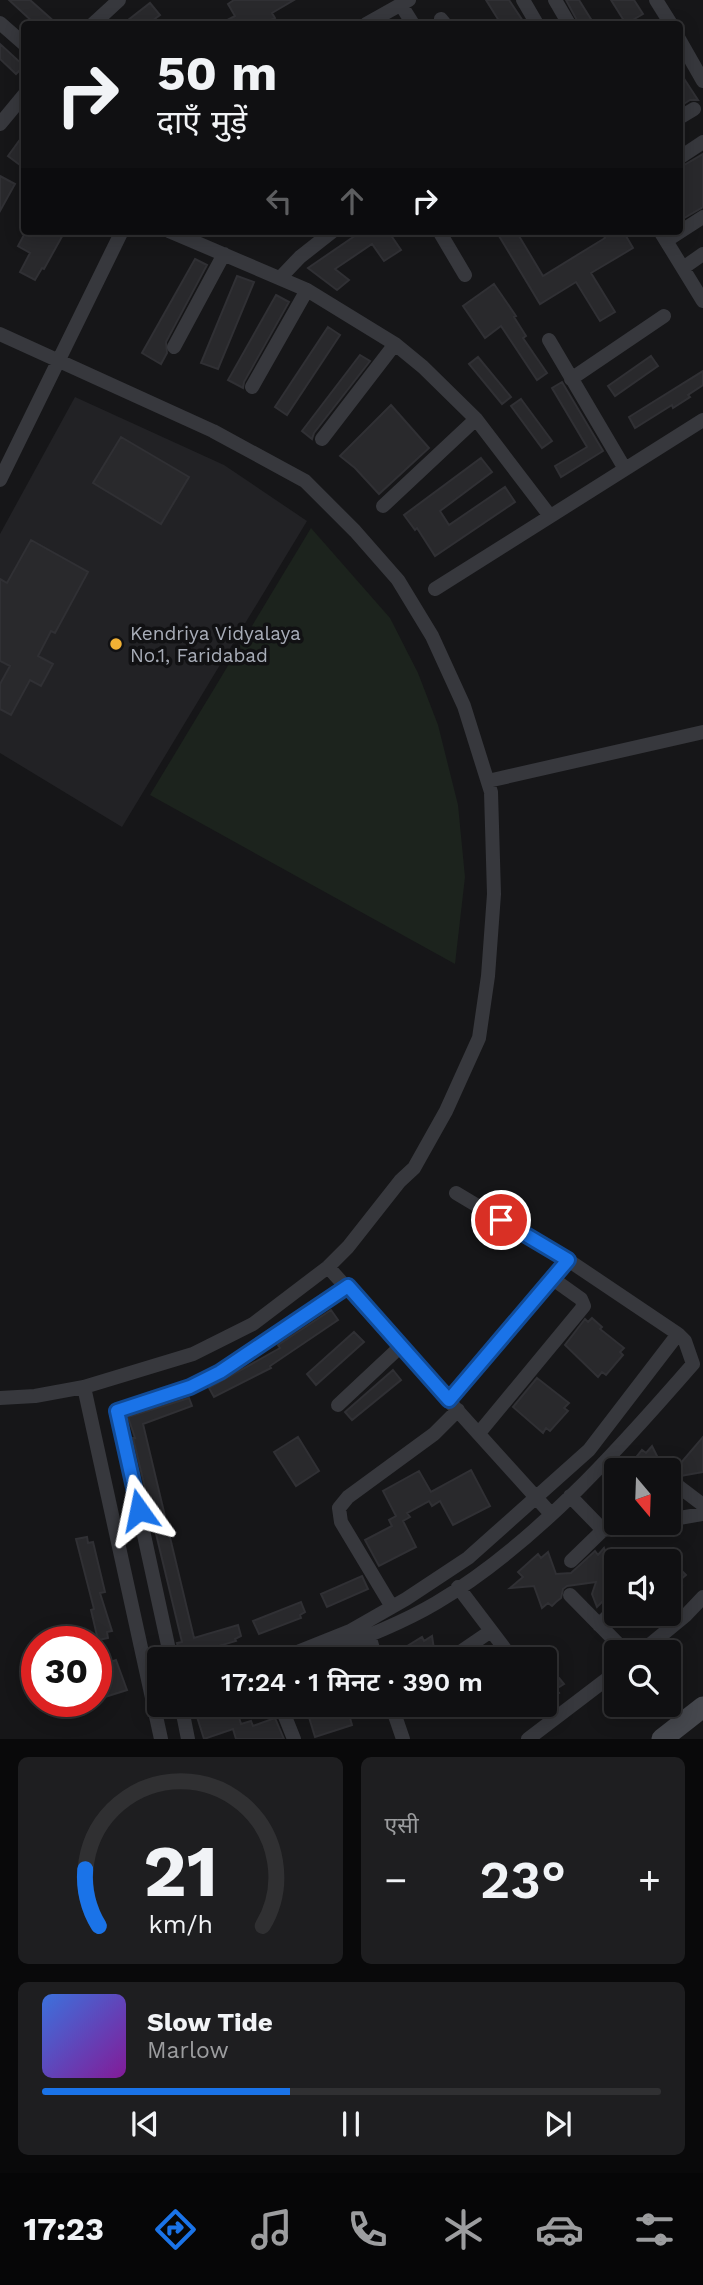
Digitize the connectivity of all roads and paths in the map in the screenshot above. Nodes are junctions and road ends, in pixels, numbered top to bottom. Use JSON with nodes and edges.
{"nodes":[{"id":1,"x":119,"y":0,"type":"edge"},
{"id":2,"x":523,"y":0,"type":"edge"},
{"id":3,"x":555,"y":0,"type":"edge"},
{"id":4,"x":656,"y":0,"type":"edge"},
{"id":5,"x":405,"y":2,"type":"edge"},
{"id":6,"x":96,"y":21,"type":"edge"},
{"id":7,"x":371,"y":21,"type":"edge"},
{"id":8,"x":412,"y":21,"type":"edge"},
{"id":9,"x":535,"y":21,"type":"edge"},
{"id":10,"x":567,"y":21,"type":"edge"},
{"id":11,"x":669,"y":21,"type":"edge"},
{"id":12,"x":0,"y":23,"type":"edge"},
{"id":13,"x":21,"y":41,"type":"edge"},
{"id":14,"x":683,"y":45,"type":"edge"},
{"id":15,"x":703,"y":81,"type":"edge"},
{"id":16,"x":21,"y":99,"type":"edge"},
{"id":17,"x":694,"y":109,"type":"dead end"},
{"id":18,"x":683,"y":116,"type":"edge"},
{"id":19,"x":0,"y":124,"type":"edge"},
{"id":20,"x":703,"y":142,"type":"edge"},
{"id":21,"x":683,"y":155,"type":"edge"},
{"id":22,"x":703,"y":217,"type":"edge"},
{"id":23,"x":683,"y":226,"type":"edge"},
{"id":24,"x":120,"y":235,"type":"edge"},
{"id":25,"x":179,"y":235,"type":"edge"},
{"id":26,"x":328,"y":235,"type":"edge"},
{"id":27,"x":441,"y":235,"type":"edge"},
{"id":28,"x":663,"y":236,"type":"edge"},
{"id":29,"x":224,"y":254,"type":"junction"},
{"id":30,"x":703,"y":254,"type":"edge"},
{"id":31,"x":683,"y":268,"type":"junction"},
{"id":32,"x":465,"y":275,"type":"dead end"},
{"id":33,"x":280,"y":278,"type":"junction"},
{"id":34,"x":307,"y":290,"type":"junction"},
{"id":35,"x":703,"y":301,"type":"edge"},
{"id":36,"x":664,"y":316,"type":"dead end"},
{"id":37,"x":0,"y":334,"type":"edge"},
{"id":38,"x":549,"y":340,"type":"dead end"},
{"id":39,"x":395,"y":344,"type":"junction"},
{"id":40,"x":174,"y":347,"type":"dead end"},
{"id":41,"x":58,"y":361,"type":"junction"},
{"id":42,"x":571,"y":379,"type":"junction"},
{"id":43,"x":253,"y":387,"type":"dead end"},
{"id":44,"x":476,"y":419,"type":"junction"},
{"id":45,"x":703,"y":420,"type":"edge"},
{"id":46,"x":322,"y":439,"type":"dead end"},
{"id":47,"x":625,"y":469,"type":"junction"},
{"id":48,"x":0,"y":480,"type":"edge"},
{"id":49,"x":383,"y":506,"type":"dead end"},
{"id":50,"x":550,"y":516,"type":"junction"},
{"id":51,"x":435,"y":589,"type":"dead end"},
{"id":52,"x":703,"y":732,"type":"edge"},
{"id":53,"x":488,"y":781,"type":"junction"},
{"id":54,"x":456,"y":1193,"type":"dead end"},
{"id":55,"x":568,"y":1260,"type":"junction"},
{"id":56,"x":328,"y":1267,"type":"junction"},
{"id":57,"x":553,"y":1279,"type":"junction"},
{"id":58,"x":348,"y":1286,"type":"junction"},
{"id":59,"x":678,"y":1334,"type":"junction"},
{"id":60,"x":401,"y":1346,"type":"junction"},
{"id":61,"x":698,"y":1367,"type":"edge"},
{"id":62,"x":83,"y":1387,"type":"junction"},
{"id":63,"x":0,"y":1398,"type":"edge"},
{"id":64,"x":338,"y":1405,"type":"dead end"},
{"id":65,"x":454,"y":1405,"type":"junction"},
{"id":66,"x":479,"y":1433,"type":"junction"},
{"id":67,"x":681,"y":1488,"type":"edge"},
{"id":68,"x":570,"y":1496,"type":"junction"},
{"id":69,"x":537,"y":1497,"type":"junction"},
{"id":70,"x":703,"y":1504,"type":"edge"},
{"id":71,"x":551,"y":1514,"type":"junction"},
{"id":72,"x":703,"y":1514,"type":"edge"},
{"id":73,"x":681,"y":1518,"type":"edge"},
{"id":74,"x":604,"y":1530,"type":"joint"},
{"id":75,"x":571,"y":1561,"type":"dead end"},
{"id":76,"x":458,"y":1587,"type":"junction"},
{"id":77,"x":570,"y":1595,"type":"dead end"},
{"id":78,"x":703,"y":1597,"type":"edge"},
{"id":79,"x":392,"y":1607,"type":"junction"},
{"id":80,"x":604,"y":1620,"type":"edge"},
{"id":81,"x":599,"y":1625,"type":"junction"},
{"id":82,"x":491,"y":1631,"type":"junction"},
{"id":83,"x":369,"y":1635,"type":"junction"},
{"id":84,"x":613,"y":1640,"type":"edge"},
{"id":85,"x":656,"y":1640,"type":"edge"},
{"id":86,"x":168,"y":1647,"type":"edge"},
{"id":87,"x":310,"y":1647,"type":"edge"},
{"id":88,"x":339,"y":1647,"type":"edge"},
{"id":89,"x":372,"y":1647,"type":"edge"},
{"id":90,"x":468,"y":1647,"type":"edge"},
{"id":91,"x":503,"y":1647,"type":"edge"},
{"id":92,"x":147,"y":1657,"type":"edge"},
{"id":93,"x":604,"y":1681,"type":"edge"},
{"id":94,"x":703,"y":1707,"type":"edge"},
{"id":95,"x":158,"y":1717,"type":"edge"},
{"id":96,"x":184,"y":1717,"type":"edge"},
{"id":97,"x":285,"y":1717,"type":"edge"},
{"id":98,"x":395,"y":1717,"type":"edge"},
{"id":99,"x":703,"y":1724,"type":"edge"},
{"id":100,"x":161,"y":1739,"type":"edge"},
{"id":101,"x":188,"y":1739,"type":"edge"},
{"id":102,"x":294,"y":1739,"type":"edge"},
{"id":103,"x":403,"y":1739,"type":"edge"},
{"id":104,"x":528,"y":1739,"type":"edge"},
{"id":105,"x":662,"y":1739,"type":"edge"},
{"id":106,"x":684,"y":1739,"type":"edge"}],
"edges":[{"from":1,"to":6,"type":"street"},
{"from":2,"to":9,"type":"street"},
{"from":3,"to":10,"type":"street"},
{"from":4,"to":11,"type":"street"},
{"from":5,"to":7,"type":"street"},
{"from":5,"to":8,"type":"street"},
{"from":12,"to":13,"type":"street"},
{"from":14,"to":15,"type":"street"},
{"from":16,"to":19,"type":"street"},
{"from":17,"to":18,"type":"street"},
{"from":20,"to":21,"type":"street"},
{"from":22,"to":23,"type":"street"},
{"from":24,"to":41,"type":"street"},
{"from":25,"to":29,"type":"street"},
{"from":26,"to":33,"type":"street"},
{"from":27,"to":32,"type":"street"},
{"from":28,"to":31,"type":"street"},
{"from":29,"to":33,"type":"street"},
{"from":29,"to":40,"type":"street"},
{"from":30,"to":31,"type":"street"},
{"from":31,"to":35,"type":"street"},
{"from":33,"to":34,"type":"street"},
{"from":34,"to":39,"type":"street"},
{"from":34,"to":43,"type":"street"},
{"from":36,"to":42,"type":"street"},
{"from":37,"to":41,"type":"street"},
{"from":38,"to":42,"type":"street"},
{"from":39,"to":44,"type":"street"},
{"from":39,"to":46,"type":"street"},
{"from":41,"to":48,"type":"street"},
{"from":41,"to":53,"type":"street"},
{"from":42,"to":47,"type":"street"},
{"from":44,"to":49,"type":"street"},
{"from":44,"to":50,"type":"street"},
{"from":45,"to":47,"type":"street"},
{"from":47,"to":50,"type":"street"},
{"from":50,"to":51,"type":"street"},
{"from":52,"to":53,"type":"street"},
{"from":53,"to":56,"type":"street"},
{"from":54,"to":55,"type":"street"},
{"from":55,"to":57,"type":"street"},
{"from":55,"to":59,"type":"street"},
{"from":56,"to":58,"type":"street"},
{"from":56,"to":62,"type":"street"},
{"from":57,"to":65,"type":"street"},
{"from":57,"to":66,"type":"street"},
{"from":58,"to":60,"type":"street"},
{"from":58,"to":86,"type":"street"},
{"from":59,"to":61,"type":"street"},
{"from":59,"to":69,"type":"street"},
{"from":60,"to":64,"type":"street"},
{"from":60,"to":65,"type":"street"},
{"from":61,"to":68,"type":"street"},
{"from":62,"to":63,"type":"street"},
{"from":62,"to":92,"type":"street"},
{"from":65,"to":66,"type":"street"},
{"from":65,"to":79,"type":"street"},
{"from":66,"to":69,"type":"street"},
{"from":67,"to":70,"type":"street"},
{"from":68,"to":71,"type":"street"},
{"from":68,"to":74,"type":"street"},
{"from":69,"to":71,"type":"street"},
{"from":69,"to":79,"type":"street"},
{"from":71,"to":76,"type":"street"},
{"from":72,"to":73,"type":"street"},
{"from":74,"to":75,"type":"street"},
{"from":76,"to":82,"type":"street"},
{"from":76,"to":83,"type":"street"},
{"from":77,"to":81,"type":"street"},
{"from":78,"to":85,"type":"street"},
{"from":79,"to":87,"type":"street"},
{"from":80,"to":81,"type":"street"},
{"from":81,"to":84,"type":"street"},
{"from":82,"to":90,"type":"street"},
{"from":82,"to":91,"type":"street"},
{"from":83,"to":88,"type":"street"},
{"from":83,"to":89,"type":"street"},
{"from":93,"to":104,"type":"street"},
{"from":94,"to":105,"type":"street"},
{"from":95,"to":100,"type":"street"},
{"from":96,"to":101,"type":"street"},
{"from":97,"to":102,"type":"street"},
{"from":98,"to":103,"type":"street"},
{"from":99,"to":106,"type":"street"}]}
